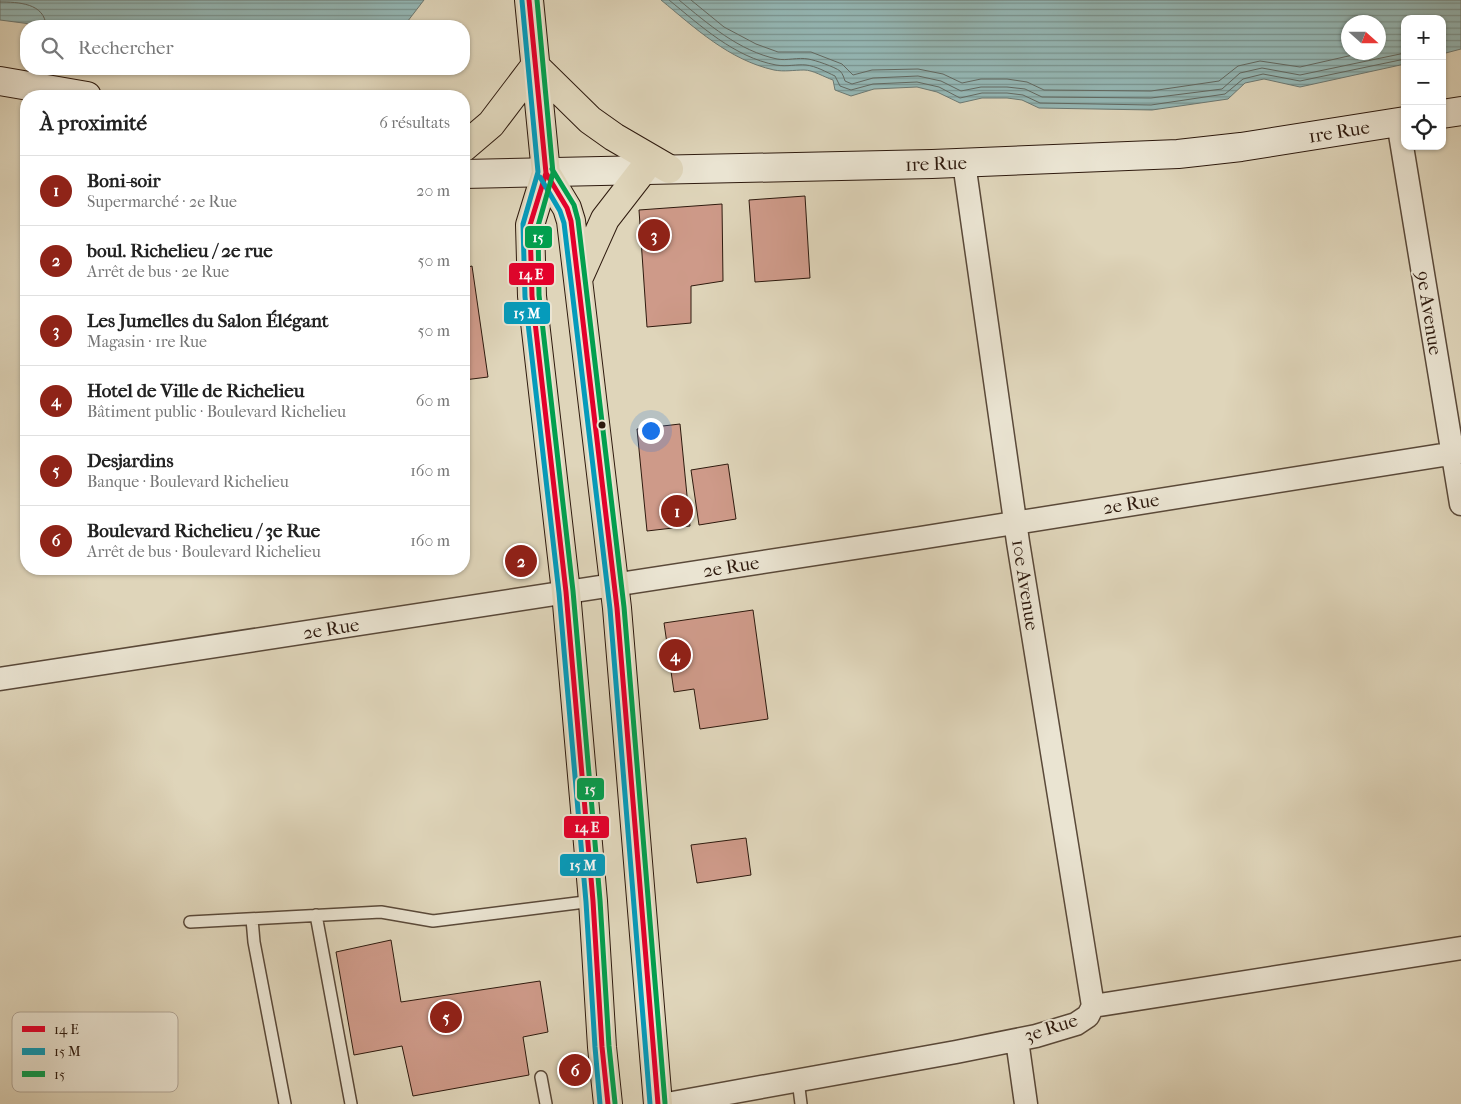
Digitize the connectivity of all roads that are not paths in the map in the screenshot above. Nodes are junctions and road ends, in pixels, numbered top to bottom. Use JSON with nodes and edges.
{"nodes":[{"id":1,"x":529,"y":0,"type":"edge"},
{"id":2,"x":535,"y":66,"type":"junction"},
{"id":3,"x":0,"y":81,"type":"edge"},
{"id":4,"x":52,"y":90,"type":"edge"},
{"id":5,"x":1461,"y":110,"type":"edge"},
{"id":6,"x":1446,"y":113,"type":"edge"},
{"id":7,"x":1401,"y":121,"type":"edge"},
{"id":8,"x":470,"y":141,"type":"edge"},
{"id":9,"x":1406,"y":150,"type":"edge"},
{"id":10,"x":964,"y":163,"type":"junction"},
{"id":11,"x":656,"y":169,"type":"junction"},
{"id":12,"x":546,"y":173,"type":"junction"},
{"id":13,"x":470,"y":174,"type":"edge"},
{"id":14,"x":577,"y":280,"type":"junction"},
{"id":15,"x":1457,"y":453,"type":"edge"},
{"id":16,"x":1461,"y":504,"type":"edge"},
{"id":17,"x":1016,"y":522,"type":"junction"},
{"id":18,"x":614,"y":585,"type":"junction"},
{"id":19,"x":566,"y":592,"type":"junction"},
{"id":20,"x":0,"y":679,"type":"edge"},
{"id":21,"x":593,"y":901,"type":"junction"},
{"id":22,"x":316,"y":915,"type":"junction"},
{"id":23,"x":252,"y":918,"type":"junction"},
{"id":24,"x":190,"y":922,"type":"dead end"},
{"id":25,"x":1461,"y":948,"type":"edge"},
{"id":26,"x":1093,"y":1006,"type":"junction"},
{"id":27,"x":1017,"y":1040,"type":"junction"},
{"id":28,"x":541,"y":1077,"type":"dead end"},
{"id":29,"x":798,"y":1080,"type":"junction"},
{"id":30,"x":285,"y":1104,"type":"edge"},
{"id":31,"x":351,"y":1104,"type":"edge"},
{"id":32,"x":546,"y":1104,"type":"edge"},
{"id":33,"x":608,"y":1104,"type":"edge"},
{"id":34,"x":658,"y":1104,"type":"edge"},
{"id":35,"x":667,"y":1104,"type":"edge"},
{"id":36,"x":801,"y":1104,"type":"edge"},
{"id":37,"x":1026,"y":1104,"type":"edge"}],
"edges":[{"from":1,"to":2,"type":"main road"},
{"from":2,"to":8,"type":"main road"},
{"from":2,"to":11,"type":"main road"},
{"from":2,"to":12,"type":"main road"},
{"from":3,"to":4,"type":"street"},
{"from":5,"to":6,"type":"street"},
{"from":7,"to":10,"type":"street","name":"1re Rue"},
{"from":9,"to":15,"type":"street","name":"9e Avenue"},
{"from":10,"to":11,"type":"street","name":"1re Rue"},
{"from":10,"to":17,"type":"street","name":"10e Avenue"},
{"from":11,"to":12,"type":"street","name":"1re Rue"},
{"from":11,"to":14,"type":"main road"},
{"from":12,"to":13,"type":"street","name":"1re Rue"},
{"from":12,"to":14,"type":"main road"},
{"from":12,"to":19,"type":"main road"},
{"from":14,"to":18,"type":"main road"},
{"from":15,"to":16,"type":"street","name":"9e Avenue"},
{"from":15,"to":17,"type":"street","name":"2e Rue"},
{"from":17,"to":18,"type":"street","name":"2e Rue"},
{"from":17,"to":26,"type":"street","name":"10e Avenue"},
{"from":18,"to":19,"type":"street","name":"2e Rue"},
{"from":18,"to":34,"type":"main road"},
{"from":19,"to":20,"type":"street","name":"2e Rue"},
{"from":19,"to":21,"type":"main road"},
{"from":21,"to":22,"type":"lane"},
{"from":21,"to":33,"type":"main road"},
{"from":22,"to":23,"type":"lane"},
{"from":22,"to":31,"type":"lane"},
{"from":23,"to":24,"type":"lane"},
{"from":23,"to":30,"type":"lane"},
{"from":25,"to":26,"type":"street","name":"3e Rue"},
{"from":26,"to":27,"type":"street","name":"3e Rue"},
{"from":27,"to":29,"type":"street","name":"3e Rue"},
{"from":27,"to":37,"type":"street"},
{"from":28,"to":32,"type":"lane"},
{"from":29,"to":35,"type":"street","name":"3e Rue"},
{"from":29,"to":36,"type":"lane"}]}
